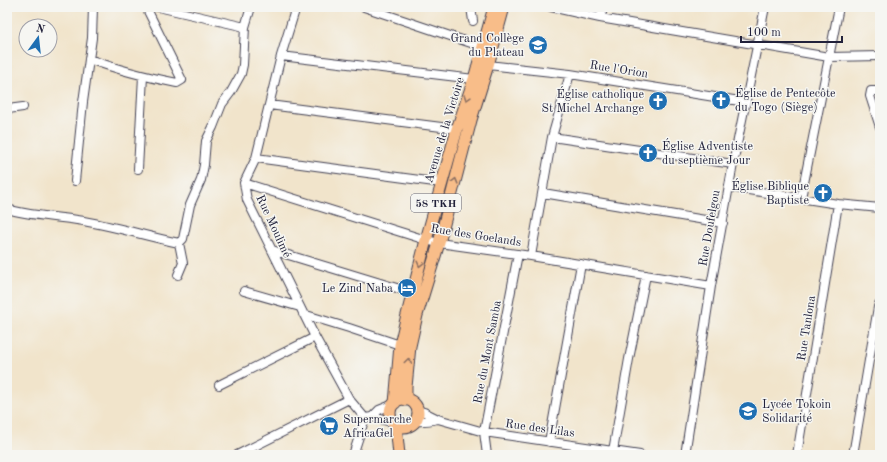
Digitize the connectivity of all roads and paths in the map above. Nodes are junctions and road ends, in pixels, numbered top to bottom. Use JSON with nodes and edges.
{"nodes":[{"id":1,"x":93,"y":7,"type":"edge"},
{"id":2,"x":146,"y":7,"type":"edge"},
{"id":3,"x":158,"y":7,"type":"edge"},
{"id":4,"x":251,"y":7,"type":"edge"},
{"id":5,"x":296,"y":7,"type":"edge"},
{"id":6,"x":364,"y":7,"type":"edge"},
{"id":7,"x":470,"y":7,"type":"edge"},
{"id":8,"x":494,"y":7,"type":"edge"},
{"id":9,"x":504,"y":7,"type":"edge"},
{"id":10,"x":551,"y":7,"type":"edge"},
{"id":11,"x":604,"y":7,"type":"edge"},
{"id":12,"x":765,"y":7,"type":"edge"},
{"id":13,"x":839,"y":7,"type":"edge"},
{"id":14,"x":600,"y":18,"type":"junction"},
{"id":15,"x":473,"y":21,"type":"dead end"},
{"id":16,"x":245,"y":27,"type":"junction"},
{"id":17,"x":758,"y":45,"type":"junction"},
{"id":18,"x":482,"y":50,"type":"junction"},
{"id":19,"x":281,"y":56,"type":"junction"},
{"id":20,"x":880,"y":56,"type":"edge"},
{"id":21,"x":829,"y":57,"type":"junction"},
{"id":22,"x":89,"y":59,"type":"junction"},
{"id":23,"x":488,"y":65,"type":"junction"},
{"id":24,"x":570,"y":74,"type":"junction"},
{"id":25,"x":143,"y":76,"type":"junction"},
{"id":26,"x":474,"y":79,"type":"junction"},
{"id":27,"x":880,"y":91,"type":"edge"},
{"id":28,"x":746,"y":102,"type":"junction"},
{"id":29,"x":268,"y":105,"type":"junction"},
{"id":30,"x":23,"y":107,"type":"dead end"},
{"id":31,"x":7,"y":109,"type":"edge"},
{"id":32,"x":880,"y":127,"type":"edge"},
{"id":33,"x":457,"y":129,"type":"junction"},
{"id":34,"x":552,"y":137,"type":"junction"},
{"id":35,"x":256,"y":158,"type":"junction"},
{"id":36,"x":733,"y":164,"type":"junction"},
{"id":37,"x":138,"y":168,"type":"dead end"},
{"id":38,"x":75,"y":181,"type":"dead end"},
{"id":39,"x":244,"y":183,"type":"junction"},
{"id":40,"x":442,"y":183,"type":"junction"},
{"id":41,"x":729,"y":187,"type":"junction"},
{"id":42,"x":543,"y":193,"type":"junction"},
{"id":43,"x":801,"y":198,"type":"junction"},
{"id":44,"x":838,"y":204,"type":"junction"},
{"id":45,"x":880,"y":208,"type":"edge"},
{"id":46,"x":7,"y":209,"type":"edge"},
{"id":47,"x":723,"y":223,"type":"junction"},
{"id":48,"x":426,"y":240,"type":"junction"},
{"id":49,"x":179,"y":243,"type":"junction"},
{"id":50,"x":439,"y":243,"type":"junction"},
{"id":51,"x":272,"y":250,"type":"junction"},
{"id":52,"x":518,"y":254,"type":"junction"},
{"id":53,"x":531,"y":256,"type":"junction"},
{"id":54,"x":582,"y":264,"type":"junction"},
{"id":55,"x":178,"y":275,"type":"dead end"},
{"id":56,"x":646,"y":275,"type":"junction"},
{"id":57,"x":711,"y":286,"type":"junction"},
{"id":58,"x":244,"y":291,"type":"dead end"},
{"id":59,"x":413,"y":293,"type":"junction"},
{"id":60,"x":880,"y":304,"type":"edge"},
{"id":61,"x":302,"y":311,"type":"junction"},
{"id":62,"x":315,"y":336,"type":"junction"},
{"id":63,"x":400,"y":345,"type":"junction"},
{"id":64,"x":219,"y":385,"type":"dead end"},
{"id":65,"x":349,"y":399,"type":"junction"},
{"id":66,"x":398,"y":402,"type":"junction"},
{"id":67,"x":369,"y":418,"type":"junction"},
{"id":68,"x":413,"y":419,"type":"junction"},
{"id":69,"x":396,"y":424,"type":"junction"},
{"id":70,"x":484,"y":432,"type":"junction"},
{"id":71,"x":549,"y":442,"type":"junction"},
{"id":72,"x":613,"y":451,"type":"junction"},
{"id":73,"x":237,"y":455,"type":"edge"},
{"id":74,"x":353,"y":455,"type":"edge"},
{"id":75,"x":399,"y":455,"type":"edge"},
{"id":76,"x":406,"y":455,"type":"edge"},
{"id":77,"x":487,"y":455,"type":"edge"},
{"id":78,"x":640,"y":455,"type":"edge"},
{"id":79,"x":685,"y":455,"type":"edge"},
{"id":80,"x":797,"y":455,"type":"edge"},
{"id":81,"x":853,"y":455,"type":"edge"}],
"edges":[{"from":1,"to":22,"type":"street"},
{"from":2,"to":25,"type":"street"},
{"from":3,"to":16,"type":"street"},
{"from":4,"to":16,"type":"street"},
{"from":5,"to":19,"type":"street"},
{"from":6,"to":18,"type":"street"},
{"from":7,"to":15,"type":"street"},
{"from":8,"to":18,"type":"highway","name":"Avenue de la Victoire","number":"58 TKH"},
{"from":9,"to":23,"type":"highway","name":"Avenue de la Victoire","number":"58 TKH"},
{"from":10,"to":14,"type":"street"},
{"from":11,"to":14,"type":"street"},
{"from":12,"to":17,"type":"street","name":"Rue Doufelgou"},
{"from":13,"to":21,"type":"street"},
{"from":14,"to":17,"type":"street"},
{"from":16,"to":49,"type":"street"},
{"from":17,"to":21,"type":"street"},
{"from":17,"to":28,"type":"street","name":"Rue Doufelgou"},
{"from":18,"to":26,"type":"highway","name":"Avenue de la Victoire","number":"58 TKH"},
{"from":19,"to":26,"type":"street"},
{"from":19,"to":29,"type":"street"},
{"from":20,"to":21,"type":"street"},
{"from":21,"to":43,"type":"street"},
{"from":22,"to":25,"type":"street"},
{"from":22,"to":38,"type":"street"},
{"from":23,"to":24,"type":"street","name":"Rue l'Orion"},
{"from":50,"to":23,"type":"highway","name":"Avenue de la Victoire","number":"58 TKH","one_way":true},
{"from":24,"to":28,"type":"street","name":"Rue l'Orion"},
{"from":24,"to":34,"type":"street"},
{"from":25,"to":37,"type":"street"},
{"from":26,"to":33,"type":"highway","name":"Avenue de la Victoire","number":"58 TKH","one_way":true},
{"from":27,"to":32,"type":"street"},
{"from":28,"to":36,"type":"street","name":"Rue Doufelgou"},
{"from":29,"to":33,"type":"street"},
{"from":29,"to":35,"type":"street"},
{"from":30,"to":31,"type":"street"},
{"from":33,"to":40,"type":"highway","name":"Avenue de la Victoire","number":"58 TKH"},
{"from":34,"to":36,"type":"street"},
{"from":34,"to":42,"type":"street"},
{"from":35,"to":39,"type":"street"},
{"from":35,"to":40,"type":"street"},
{"from":36,"to":41,"type":"street","name":"Rue Doufelgou"},
{"from":39,"to":48,"type":"street","name":"Rue des Goelands"},
{"from":39,"to":51,"type":"street","name":"Rue Moulimé"},
{"from":40,"to":48,"type":"highway","name":"Avenue de la Victoire","number":"58 TKH"},
{"from":41,"to":43,"type":"street"},
{"from":41,"to":47,"type":"street","name":"Rue Doufelgou"},
{"from":42,"to":47,"type":"street"},
{"from":42,"to":53,"type":"street"},
{"from":43,"to":44,"type":"street"},
{"from":44,"to":45,"type":"street"},
{"from":44,"to":80,"type":"street","name":"Rue Tanlona"},
{"from":46,"to":49,"type":"street"},
{"from":47,"to":57,"type":"street","name":"Rue Doufelgou"},
{"from":48,"to":50,"type":"street","name":"Rue des Goelands"},
{"from":48,"to":59,"type":"highway","name":"Avenue de la Victoire","number":"58 TKH","one_way":true},
{"from":49,"to":55,"type":"street"},
{"from":50,"to":52,"type":"street","name":"Rue des Goelands"},
{"from":66,"to":50,"type":"highway","name":"Avenue de la Victoire","number":"58 TKH","one_way":true},
{"from":51,"to":59,"type":"street"},
{"from":51,"to":61,"type":"street","name":"Rue Moulimé"},
{"from":52,"to":53,"type":"street","name":"Rue des Goelands"},
{"from":52,"to":70,"type":"street","name":"Rue du Mont Samba"},
{"from":53,"to":54,"type":"street","name":"Rue des Goelands"},
{"from":54,"to":56,"type":"street","name":"Rue des Goelands"},
{"from":54,"to":71,"type":"street"},
{"from":56,"to":57,"type":"street","name":"Rue des Goelands"},
{"from":56,"to":72,"type":"street"},
{"from":57,"to":79,"type":"street","name":"Rue Doufelgou"},
{"from":58,"to":61,"type":"street"},
{"from":59,"to":63,"type":"highway","name":"Avenue de la Victoire","number":"58 TKH"},
{"from":60,"to":81,"type":"street"},
{"from":61,"to":62,"type":"street","name":"Rue Moulimé"},
{"from":61,"to":63,"type":"street"},
{"from":62,"to":64,"type":"street"},
{"from":62,"to":65,"type":"street","name":"Rue Moulimé"},
{"from":63,"to":66,"type":"highway","name":"Avenue de la Victoire","number":"58 TKH"},
{"from":65,"to":67,"type":"street","name":"Rue Moulimé"},
{"from":65,"to":73,"type":"street"},
{"from":66,"to":67,"type":"street"},
{"from":66,"to":68,"type":"highway"},
{"from":66,"to":69,"type":"highway"},
{"from":67,"to":69,"type":"street"},
{"from":67,"to":74,"type":"street"},
{"from":68,"to":69,"type":"highway"},
{"from":68,"to":70,"type":"street","name":"Rue des Lilas"},
{"from":68,"to":76,"type":"highway"},
{"from":69,"to":75,"type":"highway"},
{"from":70,"to":71,"type":"street","name":"Rue des Lilas"},
{"from":70,"to":77,"type":"street","name":"Rue du Mont Samba"},
{"from":71,"to":72,"type":"street","name":"Rue des Lilas"},
{"from":72,"to":78,"type":"street","name":"Rue des Lilas"}]}
